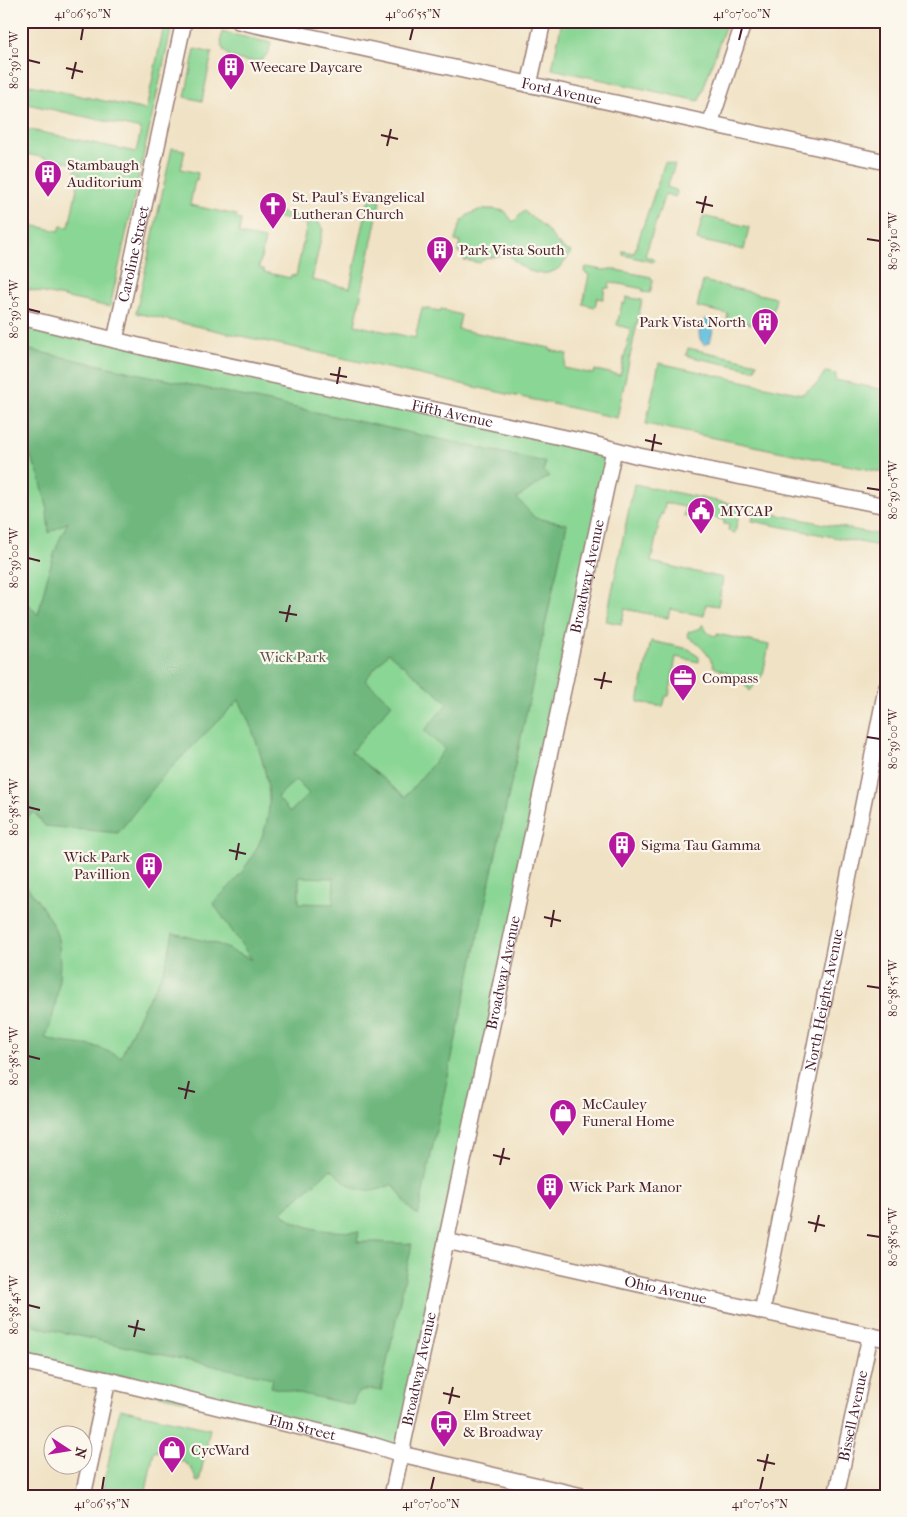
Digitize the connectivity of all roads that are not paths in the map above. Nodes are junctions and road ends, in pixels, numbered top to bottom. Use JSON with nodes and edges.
{"nodes":[{"id":1,"x":184,"y":21,"type":"edge"},
{"id":2,"x":238,"y":21,"type":"edge"},
{"id":3,"x":543,"y":21,"type":"edge"},
{"id":4,"x":744,"y":21,"type":"edge"},
{"id":5,"x":529,"y":85,"type":"junction"},
{"id":6,"x":710,"y":124,"type":"junction"},
{"id":7,"x":886,"y":162,"type":"edge"},
{"id":8,"x":21,"y":317,"type":"edge"},
{"id":9,"x":115,"y":340,"type":"junction"},
{"id":10,"x":614,"y":450,"type":"junction"},
{"id":11,"x":886,"y":506,"type":"edge"},
{"id":12,"x":886,"y":689,"type":"edge"},
{"id":13,"x":446,"y":1241,"type":"junction"},
{"id":14,"x":762,"y":1312,"type":"junction"},
{"id":15,"x":870,"y":1336,"type":"junction"},
{"id":16,"x":886,"y":1340,"type":"edge"},
{"id":17,"x":21,"y":1361,"type":"edge"},
{"id":18,"x":108,"y":1380,"type":"junction"},
{"id":19,"x":401,"y":1454,"type":"junction"},
{"id":20,"x":83,"y":1496,"type":"edge"},
{"id":21,"x":392,"y":1496,"type":"edge"},
{"id":22,"x":582,"y":1496,"type":"edge"},
{"id":23,"x":836,"y":1496,"type":"edge"}],
"edges":[{"from":1,"to":9,"type":"street","name":"Caroline Street"},
{"from":2,"to":5,"type":"street","name":"Ford Avenue"},
{"from":3,"to":5,"type":"street"},
{"from":4,"to":6,"type":"street"},
{"from":5,"to":6,"type":"street","name":"Ford Avenue"},
{"from":6,"to":7,"type":"street","name":"Ford Avenue"},
{"from":8,"to":9,"type":"street","name":"Fifth Avenue"},
{"from":9,"to":10,"type":"street","name":"Fifth Avenue"},
{"from":10,"to":11,"type":"street","name":"Fifth Avenue"},
{"from":10,"to":13,"type":"street","name":"Broadway Avenue"},
{"from":12,"to":14,"type":"street","name":"North Heights Avenue"},
{"from":13,"to":14,"type":"street","name":"Ohio Avenue"},
{"from":13,"to":19,"type":"street","name":"Broadway Avenue"},
{"from":14,"to":15,"type":"street","name":"Ohio Avenue"},
{"from":15,"to":16,"type":"street","name":"Ohio Avenue"},
{"from":15,"to":23,"type":"street","name":"Bissell Avenue"},
{"from":17,"to":18,"type":"street","name":"Elm Street"},
{"from":18,"to":19,"type":"street","name":"Elm Street"},
{"from":18,"to":20,"type":"street"},
{"from":19,"to":21,"type":"street","name":"Broadway Avenue"},
{"from":19,"to":22,"type":"street","name":"Elm Street"}]}
